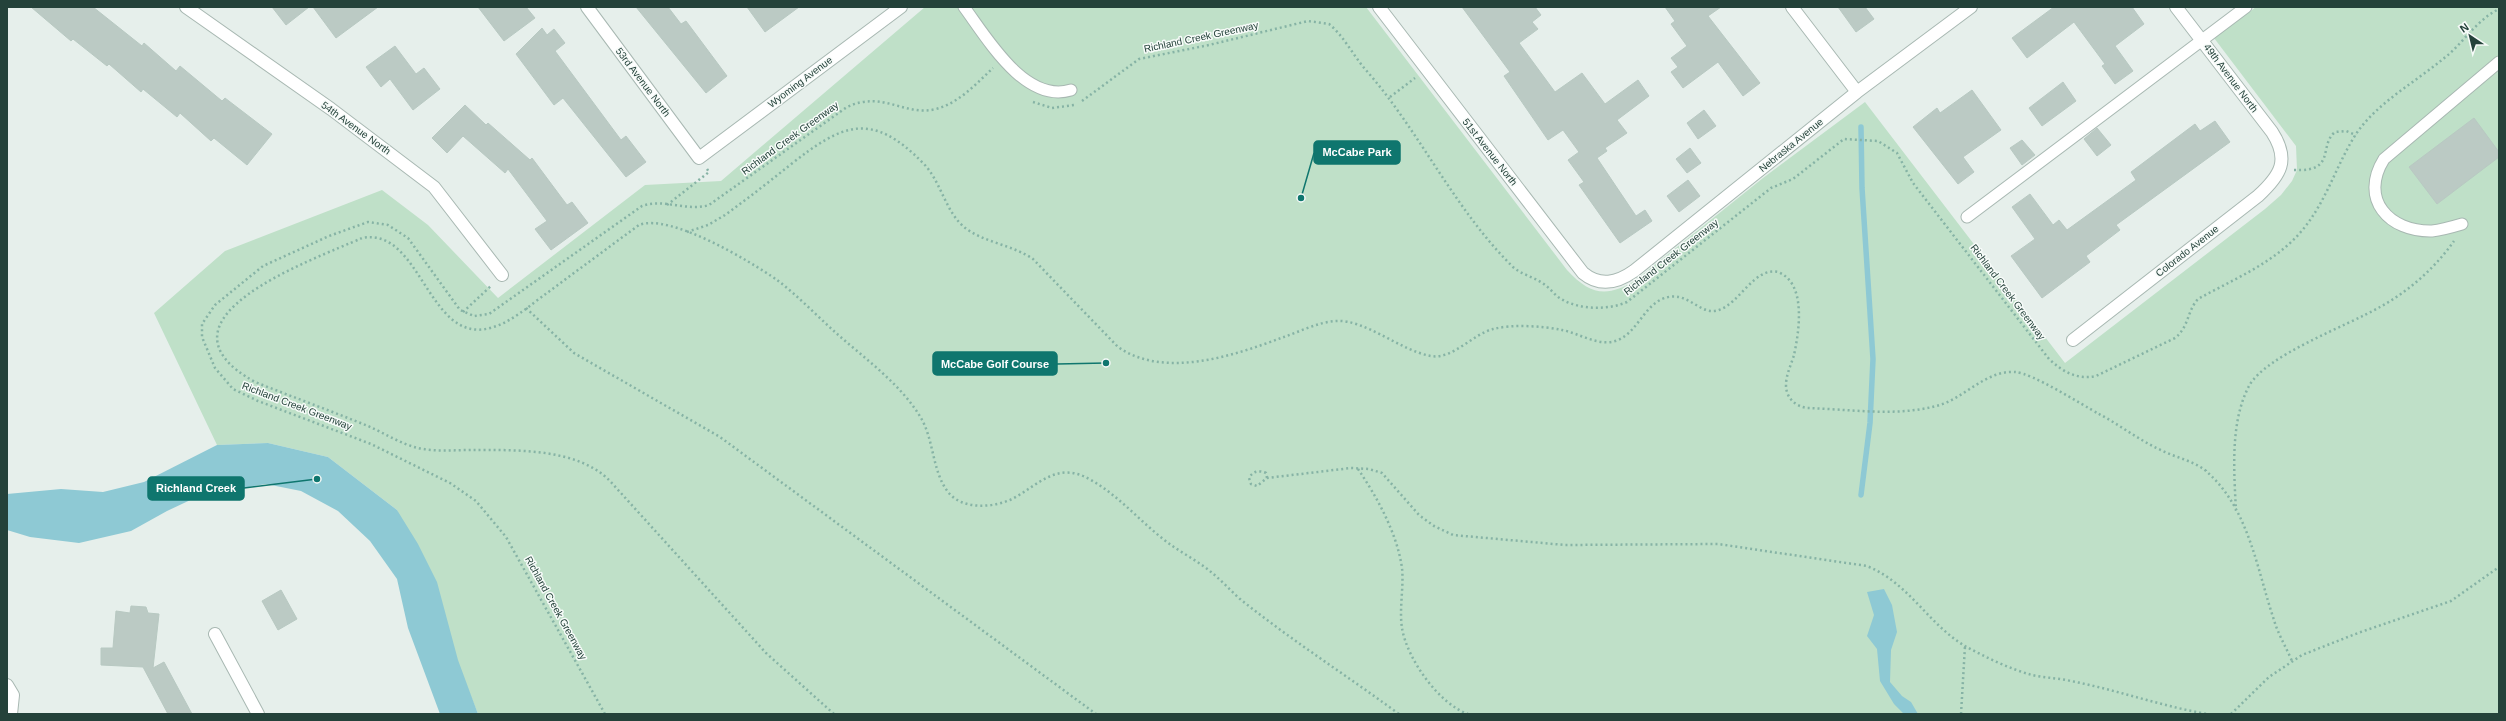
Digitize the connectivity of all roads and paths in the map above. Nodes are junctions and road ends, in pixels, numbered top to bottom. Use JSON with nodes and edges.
{"nodes":[{"id":1,"x":186,"y":7,"type":"edge"},
{"id":2,"x":587,"y":7,"type":"edge"},
{"id":3,"x":901,"y":7,"type":"edge"},
{"id":4,"x":964,"y":7,"type":"edge"},
{"id":5,"x":1379,"y":7,"type":"edge"},
{"id":6,"x":1792,"y":7,"type":"edge"},
{"id":7,"x":1971,"y":7,"type":"edge"},
{"id":8,"x":2176,"y":7,"type":"edge"},
{"id":9,"x":2246,"y":7,"type":"edge"},
{"id":10,"x":2499,"y":9,"type":"edge"},
{"id":11,"x":2202,"y":39,"type":"junction"},
{"id":12,"x":2499,"y":62,"type":"edge"},
{"id":13,"x":999,"y":73,"type":"dead end"},
{"id":14,"x":1419,"y":75,"type":"dead end"},
{"id":15,"x":1071,"y":90,"type":"dead end"},
{"id":16,"x":1858,"y":92,"type":"junction"},
{"id":17,"x":1390,"y":97,"type":"junction"},
{"id":18,"x":1030,"y":101,"type":"dead end"},
{"id":19,"x":2356,"y":135,"type":"junction"},
{"id":20,"x":2282,"y":150,"type":"joint"},
{"id":21,"x":699,"y":158,"type":"junction"},
{"id":22,"x":2280,"y":169,"type":"junction"},
{"id":23,"x":666,"y":205,"type":"junction"},
{"id":24,"x":1967,"y":217,"type":"dead end"},
{"id":25,"x":2462,"y":224,"type":"joint"},
{"id":26,"x":686,"y":232,"type":"junction"},
{"id":27,"x":502,"y":275,"type":"joint"},
{"id":28,"x":1611,"y":282,"type":"joint"},
{"id":29,"x":526,"y":308,"type":"junction"},
{"id":30,"x":463,"y":312,"type":"junction"},
{"id":31,"x":2073,"y":340,"type":"dead end"},
{"id":32,"x":1358,"y":468,"type":"junction"},
{"id":33,"x":1267,"y":478,"type":"junction"},
{"id":34,"x":2236,"y":511,"type":"junction"},
{"id":35,"x":2499,"y":567,"type":"edge"},
{"id":36,"x":215,"y":634,"type":"dead end"},
{"id":37,"x":1965,"y":646,"type":"junction"},
{"id":38,"x":2292,"y":661,"type":"junction"},
{"id":39,"x":7,"y":685,"type":"edge"},
{"id":40,"x":11,"y":714,"type":"edge"},
{"id":41,"x":258,"y":714,"type":"edge"},
{"id":42,"x":606,"y":714,"type":"edge"},
{"id":43,"x":834,"y":714,"type":"edge"},
{"id":44,"x":1096,"y":714,"type":"edge"},
{"id":45,"x":1399,"y":714,"type":"edge"},
{"id":46,"x":1468,"y":714,"type":"edge"},
{"id":47,"x":1961,"y":714,"type":"edge"},
{"id":48,"x":2207,"y":714,"type":"edge"},
{"id":49,"x":2231,"y":714,"type":"edge"}],
"edges":[{"from":1,"to":27,"type":"street","name":"54th Avenue North"},
{"from":2,"to":21,"type":"street","name":"53rd Avenue North"},
{"from":3,"to":21,"type":"street","name":"Wyoming Avenue"},
{"from":4,"to":15,"type":"lane"},
{"from":5,"to":28,"type":"street","name":"51st Avenue North"},
{"from":6,"to":16,"type":"street"},
{"from":7,"to":16,"type":"street","name":"Nebraska Avenue"},
{"from":8,"to":11,"type":"street","name":"49th Avenue North"},
{"from":9,"to":11,"type":"lane"},
{"from":10,"to":19,"type":"path","name":"Richland Creek Greenway"},
{"from":11,"to":20,"type":"street","name":"49th Avenue North"},
{"from":11,"to":24,"type":"lane"},
{"from":12,"to":25,"type":"lane"},
{"from":13,"to":23,"type":"path","name":"Richland Creek Greenway"},
{"from":14,"to":17,"type":"path"},
{"from":16,"to":28,"type":"street","name":"Nebraska Avenue"},
{"from":17,"to":18,"type":"path","name":"Richland Creek Greenway"},
{"from":17,"to":19,"type":"path","name":"Richland Creek Greenway"},
{"from":19,"to":22,"type":"path"},
{"from":20,"to":22,"type":"street","name":"Colorado Avenue"},
{"from":21,"to":23,"type":"path"},
{"from":22,"to":31,"type":"street","name":"Colorado Avenue"},
{"from":23,"to":30,"type":"path","name":"Richland Creek Greenway"},
{"from":25,"to":34,"type":"path"},
{"from":26,"to":29,"type":"path"},
{"from":26,"to":34,"type":"path"},
{"from":26,"to":45,"type":"path"},
{"from":27,"to":30,"type":"path"},
{"from":29,"to":43,"type":"path"},
{"from":29,"to":44,"type":"path"},
{"from":30,"to":42,"type":"path","name":"Richland Creek Greenway"},
{"from":32,"to":33,"type":"path"},
{"from":32,"to":37,"type":"path"},
{"from":32,"to":46,"type":"path"},
{"from":33,"to":33,"type":"path"},
{"from":34,"to":38,"type":"path"},
{"from":35,"to":38,"type":"path"},
{"from":36,"to":41,"type":"street"},
{"from":37,"to":47,"type":"path"},
{"from":37,"to":48,"type":"path"},
{"from":38,"to":49,"type":"path"},
{"from":39,"to":40,"type":"street"}]}
